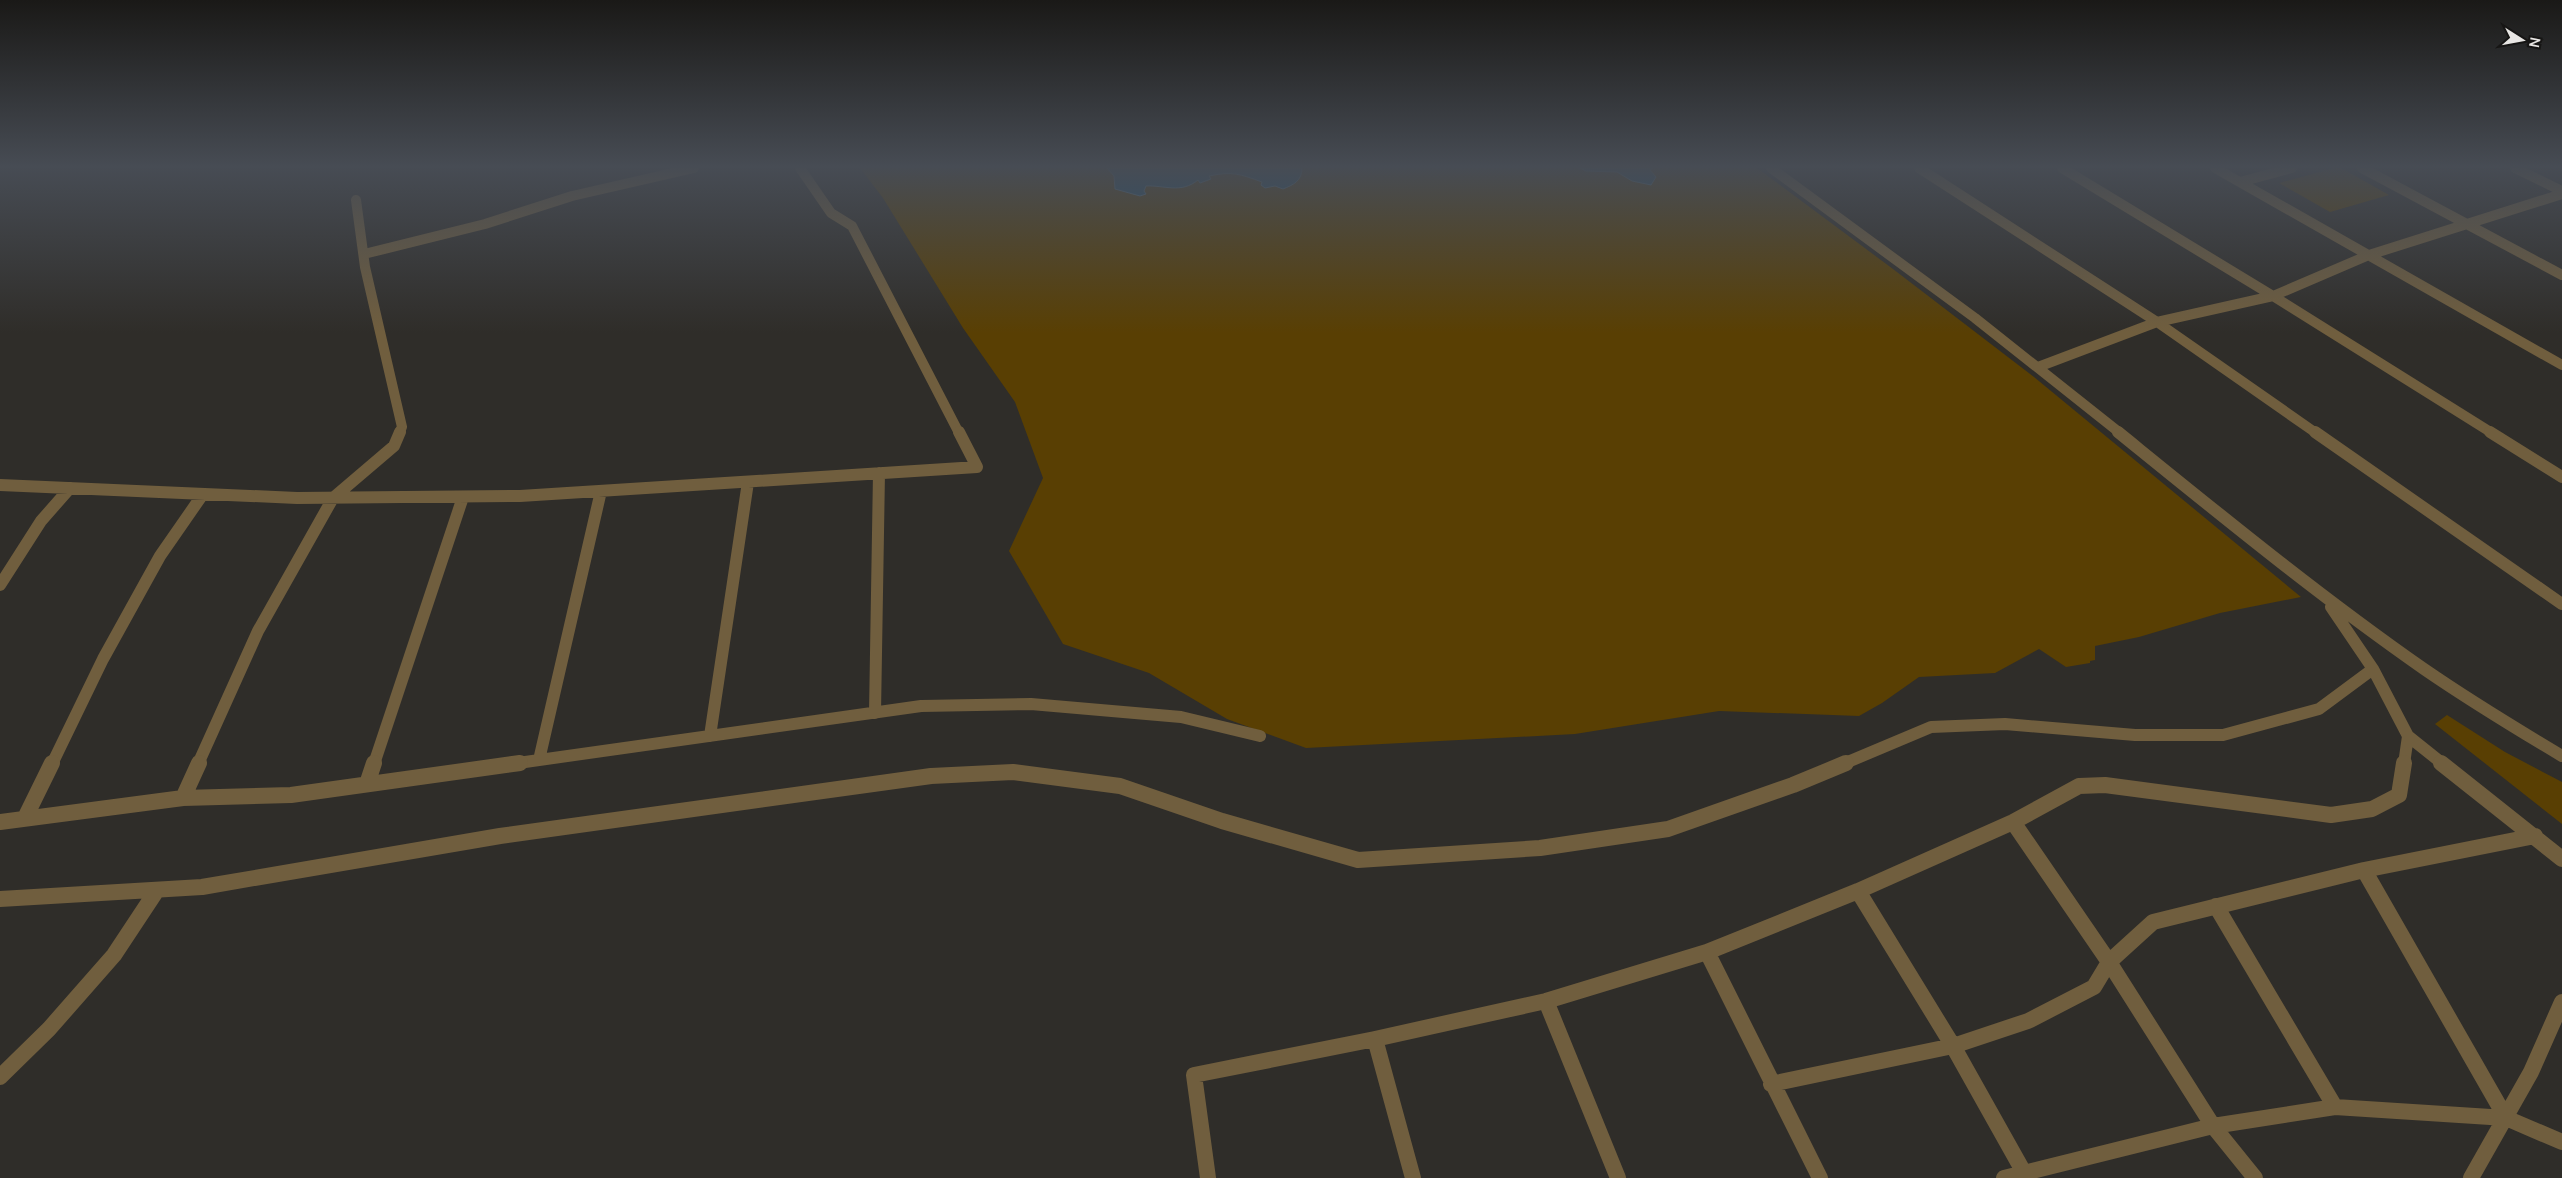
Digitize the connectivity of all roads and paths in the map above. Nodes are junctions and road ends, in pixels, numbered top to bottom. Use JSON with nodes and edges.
{"nodes":[{"id":1,"x":359,"y":223,"type":"edge"},
{"id":2,"x":489,"y":223,"type":"edge"},
{"id":3,"x":847,"y":223,"type":"edge"},
{"id":4,"x":1845,"y":223,"type":"edge"},
{"id":5,"x":2004,"y":223,"type":"edge"},
{"id":6,"x":2153,"y":223,"type":"edge"},
{"id":7,"x":2312,"y":223,"type":"edge"},
{"id":8,"x":2468,"y":223,"type":"edge"},
{"id":9,"x":2465,"y":224,"type":"junction"},
{"id":10,"x":364,"y":254,"type":"junction"},
{"id":11,"x":2369,"y":255,"type":"junction"},
{"id":12,"x":2562,"y":275,"type":"edge"},
{"id":13,"x":2273,"y":296,"type":"junction"},
{"id":14,"x":2157,"y":322,"type":"junction"},
{"id":15,"x":2562,"y":365,"type":"edge"},
{"id":16,"x":2038,"y":367,"type":"junction"},
{"id":17,"x":879,"y":473,"type":"junction"},
{"id":18,"x":2562,"y":477,"type":"edge"},
{"id":19,"x":748,"y":482,"type":"junction"},
{"id":20,"x":0,"y":485,"type":"edge"},
{"id":21,"x":70,"y":488,"type":"junction"},
{"id":22,"x":601,"y":491,"type":"junction"},
{"id":23,"x":203,"y":494,"type":"junction"},
{"id":24,"x":463,"y":496,"type":"junction"},
{"id":25,"x":333,"y":498,"type":"junction"},
{"id":26,"x":0,"y":585,"type":"edge"},
{"id":27,"x":2327,"y":600,"type":"junction"},
{"id":28,"x":2562,"y":604,"type":"edge"},
{"id":29,"x":2373,"y":669,"type":"junction"},
{"id":30,"x":875,"y":713,"type":"junction"},
{"id":31,"x":710,"y":736,"type":"junction"},
{"id":32,"x":1260,"y":736,"type":"dead end"},
{"id":33,"x":2408,"y":736,"type":"junction"},
{"id":34,"x":2562,"y":756,"type":"edge"},
{"id":35,"x":539,"y":760,"type":"junction"},
{"id":36,"x":367,"y":784,"type":"junction"},
{"id":37,"x":183,"y":798,"type":"junction"},
{"id":38,"x":25,"y":818,"type":"junction"},
{"id":39,"x":0,"y":822,"type":"edge"},
{"id":40,"x":2013,"y":822,"type":"junction"},
{"id":41,"x":2535,"y":836,"type":"junction"},
{"id":42,"x":2562,"y":859,"type":"edge"},
{"id":43,"x":2364,"y":870,"type":"junction"},
{"id":44,"x":157,"y":890,"type":"junction"},
{"id":45,"x":1858,"y":891,"type":"junction"},
{"id":46,"x":0,"y":899,"type":"edge"},
{"id":47,"x":2216,"y":906,"type":"junction"},
{"id":48,"x":1707,"y":952,"type":"junction"},
{"id":49,"x":2109,"y":962,"type":"junction"},
{"id":50,"x":1546,"y":1001,"type":"junction"},
{"id":51,"x":2562,"y":1002,"type":"edge"},
{"id":52,"x":1376,"y":1039,"type":"junction"},
{"id":53,"x":1953,"y":1046,"type":"junction"},
{"id":54,"x":0,"y":1078,"type":"edge"},
{"id":55,"x":1771,"y":1084,"type":"junction"},
{"id":56,"x":2335,"y":1108,"type":"junction"},
{"id":57,"x":2506,"y":1118,"type":"junction"},
{"id":58,"x":2213,"y":1126,"type":"junction"},
{"id":59,"x":2562,"y":1142,"type":"edge"},
{"id":60,"x":2026,"y":1176,"type":"edge"},
{"id":61,"x":1208,"y":1178,"type":"edge"},
{"id":62,"x":1413,"y":1178,"type":"edge"},
{"id":63,"x":1618,"y":1178,"type":"edge"},
{"id":64,"x":1820,"y":1178,"type":"edge"},
{"id":65,"x":2004,"y":1178,"type":"edge"},
{"id":66,"x":2256,"y":1178,"type":"edge"},
{"id":67,"x":2471,"y":1178,"type":"edge"}],
"edges":[{"from":1,"to":10,"type":"street"},
{"from":2,"to":10,"type":"street"},
{"from":3,"to":17,"type":"street"},
{"from":4,"to":16,"type":"street"},
{"from":5,"to":14,"type":"street"},
{"from":6,"to":13,"type":"street"},
{"from":7,"to":11,"type":"street"},
{"from":8,"to":9,"type":"street"},
{"from":9,"to":11,"type":"street"},
{"from":9,"to":12,"type":"street"},
{"from":10,"to":25,"type":"street"},
{"from":11,"to":13,"type":"street"},
{"from":11,"to":15,"type":"street"},
{"from":13,"to":14,"type":"street"},
{"from":13,"to":18,"type":"street"},
{"from":14,"to":16,"type":"street"},
{"from":14,"to":28,"type":"street"},
{"from":16,"to":27,"type":"street"},
{"from":17,"to":19,"type":"street"},
{"from":17,"to":30,"type":"street"},
{"from":19,"to":22,"type":"street"},
{"from":19,"to":31,"type":"street"},
{"from":20,"to":21,"type":"street"},
{"from":21,"to":23,"type":"street"},
{"from":21,"to":26,"type":"street"},
{"from":22,"to":24,"type":"street"},
{"from":22,"to":35,"type":"street"},
{"from":23,"to":25,"type":"street"},
{"from":23,"to":38,"type":"street"},
{"from":24,"to":25,"type":"street"},
{"from":24,"to":36,"type":"street"},
{"from":25,"to":37,"type":"street"},
{"from":27,"to":29,"type":"street"},
{"from":27,"to":34,"type":"street"},
{"from":29,"to":33,"type":"street"},
{"from":29,"to":44,"type":"street"},
{"from":30,"to":31,"type":"street"},
{"from":30,"to":32,"type":"street"},
{"from":31,"to":35,"type":"street"},
{"from":33,"to":40,"type":"street"},
{"from":33,"to":41,"type":"street"},
{"from":35,"to":36,"type":"street"},
{"from":36,"to":37,"type":"street"},
{"from":37,"to":38,"type":"street"},
{"from":38,"to":39,"type":"street"},
{"from":40,"to":45,"type":"street"},
{"from":40,"to":49,"type":"street"},
{"from":41,"to":42,"type":"street"},
{"from":41,"to":43,"type":"street"},
{"from":43,"to":47,"type":"street"},
{"from":43,"to":57,"type":"street"},
{"from":44,"to":46,"type":"street"},
{"from":44,"to":54,"type":"street"},
{"from":45,"to":48,"type":"street"},
{"from":45,"to":53,"type":"street"},
{"from":47,"to":49,"type":"street"},
{"from":47,"to":56,"type":"street"},
{"from":48,"to":50,"type":"street"},
{"from":48,"to":55,"type":"street"},
{"from":49,"to":53,"type":"street"},
{"from":49,"to":58,"type":"street"},
{"from":50,"to":52,"type":"street"},
{"from":50,"to":63,"type":"street"},
{"from":51,"to":57,"type":"street"},
{"from":52,"to":61,"type":"street"},
{"from":52,"to":62,"type":"street"},
{"from":53,"to":55,"type":"street"},
{"from":53,"to":60,"type":"street"},
{"from":55,"to":64,"type":"street"},
{"from":56,"to":57,"type":"street"},
{"from":56,"to":58,"type":"street"},
{"from":57,"to":59,"type":"street"},
{"from":57,"to":67,"type":"street"},
{"from":58,"to":60,"type":"street"},
{"from":58,"to":66,"type":"street"},
{"from":60,"to":65,"type":"street"}]}
